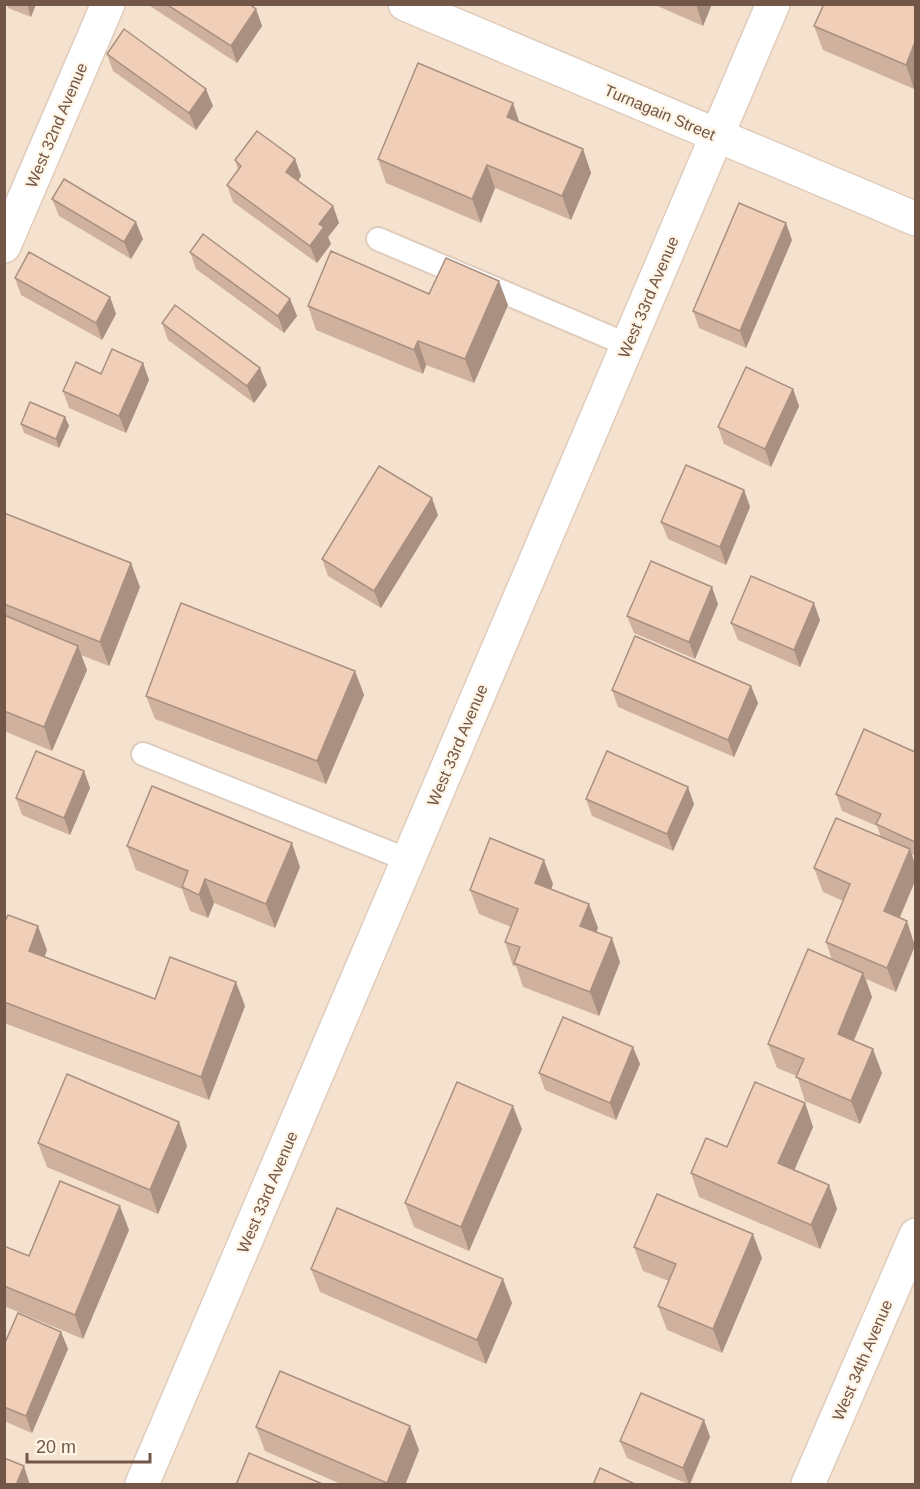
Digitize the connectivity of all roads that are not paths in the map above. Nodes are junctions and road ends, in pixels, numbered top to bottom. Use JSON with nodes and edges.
{"nodes":[{"id":1,"x":108,"y":4,"type":"edge"},
{"id":2,"x":405,"y":4,"type":"edge"},
{"id":3,"x":773,"y":4,"type":"edge"},
{"id":4,"x":717,"y":136,"type":"junction"},
{"id":5,"x":915,"y":219,"type":"edge"},
{"id":6,"x":378,"y":239,"type":"dead end"},
{"id":7,"x":4,"y":246,"type":"edge"},
{"id":8,"x":628,"y":345,"type":"junction"},
{"id":9,"x":143,"y":754,"type":"dead end"},
{"id":10,"x":408,"y":860,"type":"junction"},
{"id":11,"x":915,"y":1235,"type":"edge"},
{"id":12,"x":142,"y":1485,"type":"edge"},
{"id":13,"x":808,"y":1485,"type":"edge"}],
"edges":[{"from":1,"to":7,"type":"street","name":"West 32nd Avenue"},
{"from":2,"to":4,"type":"street","name":"Turnagain Street"},
{"from":3,"to":4,"type":"street","name":"West 33rd Avenue"},
{"from":4,"to":5,"type":"street","name":"Turnagain Street"},
{"from":4,"to":8,"type":"street","name":"West 33rd Avenue"},
{"from":6,"to":8,"type":"lane"},
{"from":8,"to":10,"type":"street","name":"West 33rd Avenue"},
{"from":9,"to":10,"type":"lane"},
{"from":10,"to":12,"type":"street","name":"West 33rd Avenue"},
{"from":11,"to":13,"type":"street","name":"West 34th Avenue"}]}
